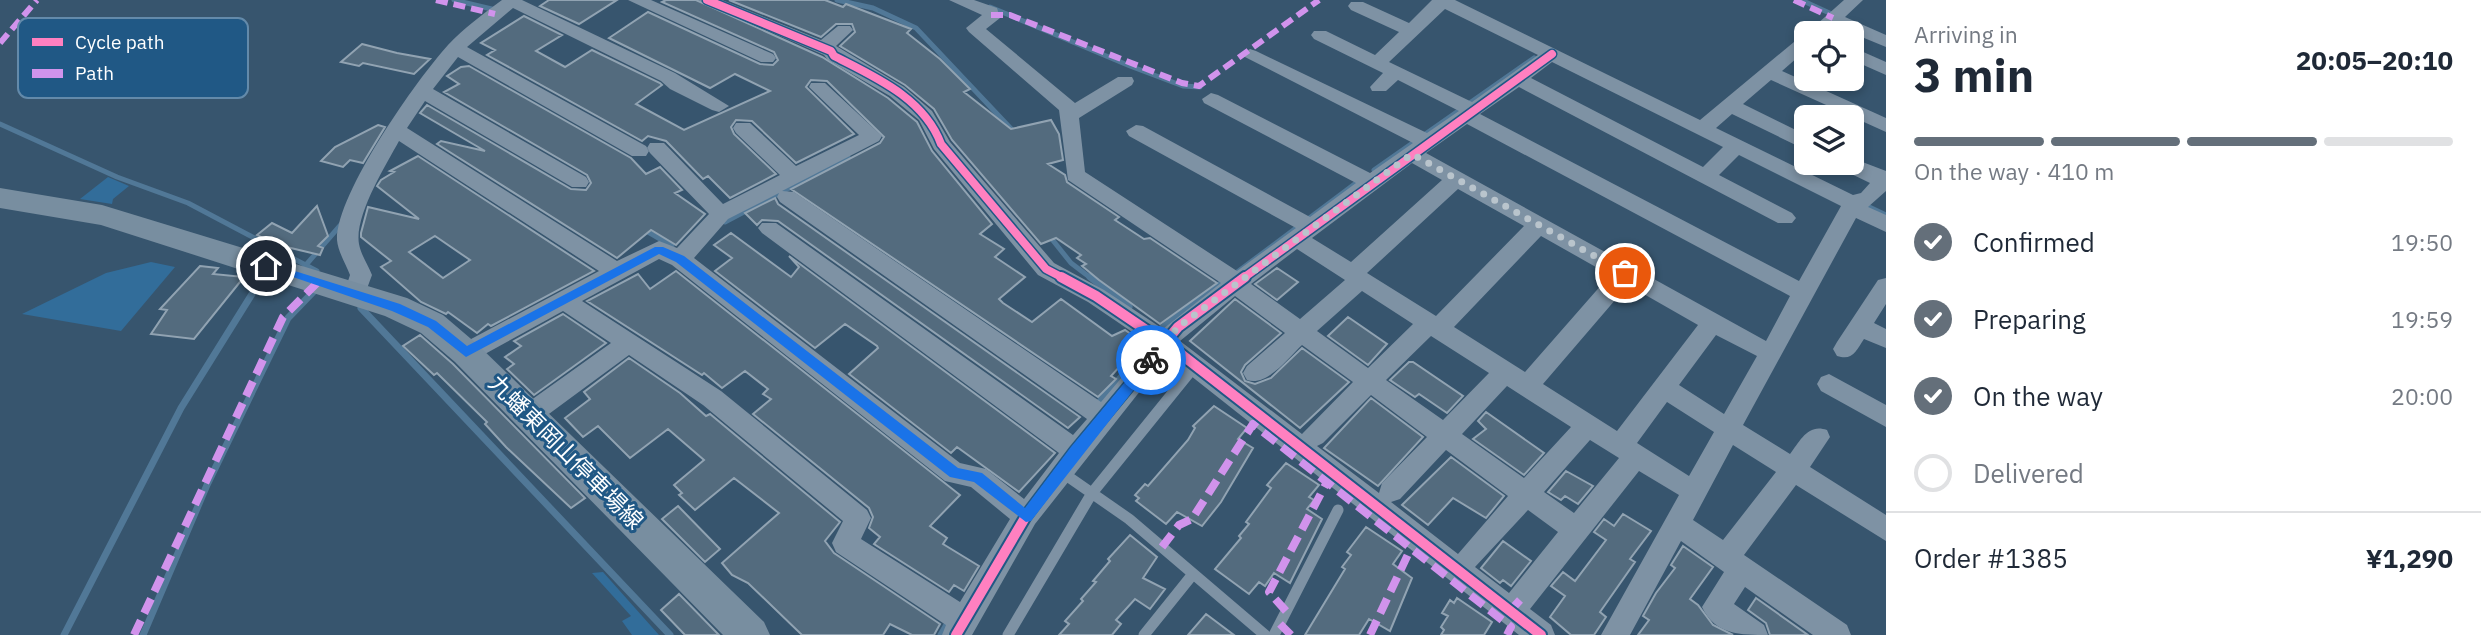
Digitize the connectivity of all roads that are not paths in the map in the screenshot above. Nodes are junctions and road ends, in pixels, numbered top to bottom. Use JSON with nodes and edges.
{"nodes":[{"id":1,"x":637,"y":0,"type":"edge"},
{"id":2,"x":707,"y":0,"type":"edge"},
{"id":3,"x":958,"y":0,"type":"edge"},
{"id":4,"x":1442,"y":0,"type":"edge"},
{"id":5,"x":1854,"y":0,"type":"edge"},
{"id":6,"x":522,"y":2,"type":"edge"},
{"id":7,"x":1357,"y":6,"type":"dead end"},
{"id":8,"x":1835,"y":17,"type":"junction"},
{"id":9,"x":1830,"y":21,"type":"edge"},
{"id":10,"x":845,"y":30,"type":"dead end"},
{"id":11,"x":1410,"y":31,"type":"junction"},
{"id":12,"x":1320,"y":35,"type":"dead end"},
{"id":13,"x":1886,"y":41,"type":"edge"},
{"id":14,"x":456,"y":48,"type":"junction"},
{"id":15,"x":823,"y":48,"type":"junction"},
{"id":16,"x":1794,"y":51,"type":"edge"},
{"id":17,"x":1552,"y":54,"type":"junction"},
{"id":18,"x":1250,"y":55,"type":"dead end"},
{"id":19,"x":766,"y":58,"type":"dead end"},
{"id":20,"x":1864,"y":59,"type":"edge"},
{"id":21,"x":1377,"y":63,"type":"junction"},
{"id":22,"x":1886,"y":69,"type":"edge"},
{"id":23,"x":1396,"y":72,"type":"junction"},
{"id":24,"x":1770,"y":72,"type":"junction"},
{"id":25,"x":1517,"y":78,"type":"junction"},
{"id":26,"x":1125,"y":81,"type":"dead end"},
{"id":27,"x":818,"y":87,"type":"dead end"},
{"id":28,"x":1379,"y":87,"type":"dead end"},
{"id":29,"x":424,"y":92,"type":"junction"},
{"id":30,"x":1211,"y":99,"type":"dead end"},
{"id":31,"x":1731,"y":106,"type":"junction"},
{"id":32,"x":719,"y":107,"type":"dead end"},
{"id":33,"x":1468,"y":109,"type":"junction"},
{"id":34,"x":1069,"y":116,"type":"junction"},
{"id":35,"x":1886,"y":126,"type":"edge"},
{"id":36,"x":1705,"y":127,"type":"junction"},
{"id":37,"x":743,"y":128,"type":"dead end"},
{"id":38,"x":398,"y":131,"type":"junction"},
{"id":39,"x":1136,"y":131,"type":"dead end"},
{"id":40,"x":1794,"y":137,"type":"edge"},
{"id":41,"x":1420,"y":143,"type":"junction"},
{"id":42,"x":1736,"y":146,"type":"junction"},
{"id":43,"x":1864,"y":171,"type":"edge"},
{"id":44,"x":1707,"y":175,"type":"junction"},
{"id":45,"x":1456,"y":178,"type":"junction"},
{"id":46,"x":1885,"y":180,"type":"edge"},
{"id":47,"x":579,"y":182,"type":"dead end"},
{"id":48,"x":1372,"y":183,"type":"junction"},
{"id":49,"x":791,"y":187,"type":"junction"},
{"id":50,"x":0,"y":198,"type":"edge"},
{"id":51,"x":1853,"y":203,"type":"junction"},
{"id":52,"x":721,"y":214,"type":"junction"},
{"id":53,"x":1785,"y":218,"type":"dead end"},
{"id":54,"x":1886,"y":224,"type":"edge"},
{"id":55,"x":1538,"y":225,"type":"junction"},
{"id":56,"x":769,"y":228,"type":"dead end"},
{"id":57,"x":1303,"y":228,"type":"junction"},
{"id":58,"x":868,"y":254,"type":"junction"},
{"id":59,"x":680,"y":259,"type":"junction"},
{"id":60,"x":617,"y":271,"type":"junction"},
{"id":61,"x":1625,"y":273,"type":"junction"},
{"id":62,"x":1356,"y":276,"type":"junction"},
{"id":63,"x":838,"y":278,"type":"junction"},
{"id":64,"x":1232,"y":280,"type":"junction"},
{"id":65,"x":1886,"y":286,"type":"edge"},
{"id":66,"x":1800,"y":291,"type":"junction"},
{"id":67,"x":354,"y":296,"type":"junction"},
{"id":68,"x":567,"y":303,"type":"junction"},
{"id":69,"x":1713,"y":322,"type":"junction"},
{"id":70,"x":1433,"y":326,"type":"junction"},
{"id":71,"x":1860,"y":326,"type":"junction"},
{"id":72,"x":1301,"y":333,"type":"junction"},
{"id":73,"x":1168,"y":339,"type":"junction"},
{"id":74,"x":1886,"y":339,"type":"edge"},
{"id":75,"x":628,"y":343,"type":"junction"},
{"id":76,"x":1759,"y":348,"type":"dead end"},
{"id":77,"x":1845,"y":349,"type":"dead end"},
{"id":78,"x":466,"y":352,"type":"junction"},
{"id":79,"x":1505,"y":372,"type":"junction"},
{"id":80,"x":1189,"y":373,"type":"dead end"},
{"id":81,"x":1255,"y":373,"type":"dead end"},
{"id":82,"x":1370,"y":383,"type":"junction"},
{"id":83,"x":1829,"y":384,"type":"dead end"},
{"id":84,"x":1527,"y":386,"type":"junction"},
{"id":85,"x":1664,"y":388,"type":"junction"},
{"id":86,"x":529,"y":415,"type":"junction"},
{"id":87,"x":1103,"y":417,"type":"junction"},
{"id":88,"x":1886,"y":417,"type":"edge"},
{"id":89,"x":1588,"y":425,"type":"junction"},
{"id":90,"x":1728,"y":427,"type":"junction"},
{"id":91,"x":1314,"y":436,"type":"dead end"},
{"id":92,"x":1445,"y":436,"type":"junction"},
{"id":93,"x":1818,"y":437,"type":"dead end"},
{"id":94,"x":1075,"y":451,"type":"junction"},
{"id":95,"x":1628,"y":451,"type":"junction"},
{"id":96,"x":1794,"y":469,"type":"junction"},
{"id":97,"x":1060,"y":471,"type":"junction"},
{"id":98,"x":1680,"y":484,"type":"dead end"},
{"id":99,"x":1391,"y":491,"type":"dead end"},
{"id":100,"x":1092,"y":493,"type":"junction"},
{"id":101,"x":1526,"y":495,"type":"junction"},
{"id":102,"x":1338,"y":510,"type":"dead end"},
{"id":103,"x":1026,"y":516,"type":"junction"},
{"id":104,"x":1676,"y":523,"type":"junction"},
{"id":105,"x":1886,"y":529,"type":"edge"},
{"id":106,"x":1576,"y":530,"type":"junction"},
{"id":107,"x":1470,"y":557,"type":"dead end"},
{"id":108,"x":1734,"y":562,"type":"junction"},
{"id":109,"x":1193,"y":574,"type":"junction"},
{"id":110,"x":1520,"y":600,"type":"dead end"},
{"id":111,"x":960,"y":628,"type":"edge"},
{"id":112,"x":750,"y":635,"type":"edge"},
{"id":113,"x":1008,"y":635,"type":"edge"},
{"id":114,"x":1144,"y":635,"type":"edge"},
{"id":115,"x":1265,"y":635,"type":"edge"},
{"id":116,"x":1274,"y":635,"type":"edge"},
{"id":117,"x":1541,"y":635,"type":"edge"},
{"id":118,"x":1615,"y":635,"type":"edge"},
{"id":119,"x":1754,"y":635,"type":"edge"},
{"id":120,"x":1837,"y":635,"type":"edge"}],
"edges":[{"from":1,"to":19,"type":"street"},
{"from":2,"to":15,"type":"street"},
{"from":3,"to":34,"type":"street"},
{"from":4,"to":11,"type":"street"},
{"from":4,"to":17,"type":"street"},
{"from":5,"to":8,"type":"street"},
{"from":6,"to":14,"type":"street"},
{"from":6,"to":32,"type":"street"},
{"from":7,"to":11,"type":"street"},
{"from":8,"to":9,"type":"street"},
{"from":8,"to":13,"type":"street"},
{"from":10,"to":15,"type":"street"},
{"from":11,"to":21,"type":"street"},
{"from":12,"to":21,"type":"street"},
{"from":14,"to":29,"type":"street"},
{"from":14,"to":52,"type":"street"},
{"from":15,"to":73,"type":"street"},
{"from":16,"to":24,"type":"street"},
{"from":17,"to":25,"type":"street"},
{"from":17,"to":36,"type":"street"},
{"from":18,"to":41,"type":"street"},
{"from":20,"to":22,"type":"street"},
{"from":21,"to":23,"type":"street"},
{"from":23,"to":28,"type":"street"},
{"from":23,"to":33,"type":"street"},
{"from":24,"to":31,"type":"street"},
{"from":24,"to":35,"type":"street"},
{"from":25,"to":33,"type":"street"},
{"from":25,"to":44,"type":"street"},
{"from":26,"to":34,"type":"street"},
{"from":27,"to":49,"type":"street"},
{"from":29,"to":38,"type":"street"},
{"from":29,"to":47,"type":"street"},
{"from":30,"to":48,"type":"street"},
{"from":31,"to":36,"type":"street"},
{"from":31,"to":40,"type":"street"},
{"from":33,"to":41,"type":"street"},
{"from":33,"to":66,"type":"street"},
{"from":34,"to":64,"type":"street"},
{"from":36,"to":42,"type":"street"},
{"from":37,"to":49,"type":"street"},
{"from":38,"to":60,"type":"street"},
{"from":38,"to":67,"type":"street"},
{"from":39,"to":57,"type":"street"},
{"from":41,"to":45,"type":"street"},
{"from":41,"to":48,"type":"street"},
{"from":42,"to":44,"type":"street"},
{"from":42,"to":51,"type":"street"},
{"from":43,"to":46,"type":"street"},
{"from":44,"to":53,"type":"street"},
{"from":45,"to":55,"type":"street"},
{"from":45,"to":62,"type":"street"},
{"from":46,"to":51,"type":"street"},
{"from":48,"to":57,"type":"street"},
{"from":49,"to":52,"type":"street"},
{"from":49,"to":58,"type":"street"},
{"from":50,"to":67,"type":"main road","name":"九蟠東岡山停車場線"},
{"from":51,"to":54,"type":"street"},
{"from":51,"to":66,"type":"street"},
{"from":52,"to":59,"type":"street"},
{"from":55,"to":61,"type":"street"},
{"from":55,"to":70,"type":"street"},
{"from":56,"to":63,"type":"street"},
{"from":57,"to":62,"type":"street"},
{"from":57,"to":64,"type":"street"},
{"from":58,"to":63,"type":"street"},
{"from":58,"to":87,"type":"street"},
{"from":59,"to":60,"type":"street"},
{"from":59,"to":103,"type":"street"},
{"from":60,"to":68,"type":"street"},
{"from":61,"to":69,"type":"street"},
{"from":61,"to":84,"type":"street"},
{"from":62,"to":70,"type":"street"},
{"from":62,"to":72,"type":"street"},
{"from":63,"to":94,"type":"street"},
{"from":64,"to":72,"type":"street"},
{"from":64,"to":73,"type":"street"},
{"from":65,"to":71,"type":"street"},
{"from":66,"to":90,"type":"street"},
{"from":67,"to":78,"type":"main road","name":"九蟠東岡山停車場線"},
{"from":68,"to":75,"type":"street"},
{"from":68,"to":78,"type":"street"},
{"from":69,"to":76,"type":"street"},
{"from":69,"to":85,"type":"street"},
{"from":70,"to":79,"type":"street"},
{"from":70,"to":82,"type":"street"},
{"from":71,"to":74,"type":"street"},
{"from":71,"to":77,"type":"street"},
{"from":72,"to":81,"type":"street"},
{"from":72,"to":82,"type":"street"},
{"from":73,"to":87,"type":"street"},
{"from":73,"to":117,"type":"street"},
{"from":75,"to":86,"type":"street"},
{"from":75,"to":111,"type":"street"},
{"from":78,"to":86,"type":"main road","name":"九蟠東岡山停車場線"},
{"from":79,"to":84,"type":"street"},
{"from":79,"to":92,"type":"street"},
{"from":80,"to":100,"type":"lane"},
{"from":82,"to":91,"type":"street"},
{"from":82,"to":92,"type":"street"},
{"from":83,"to":88,"type":"street"},
{"from":84,"to":89,"type":"street"},
{"from":85,"to":90,"type":"street"},
{"from":85,"to":95,"type":"street"},
{"from":86,"to":112,"type":"main road","name":"九蟠東岡山停車場線"},
{"from":87,"to":94,"type":"street"},
{"from":89,"to":95,"type":"street"},
{"from":89,"to":101,"type":"street"},
{"from":90,"to":96,"type":"street"},
{"from":90,"to":104,"type":"street"},
{"from":92,"to":99,"type":"street"},
{"from":92,"to":101,"type":"street"},
{"from":93,"to":96,"type":"street"},
{"from":94,"to":97,"type":"street"},
{"from":95,"to":98,"type":"street"},
{"from":95,"to":106,"type":"street"},
{"from":96,"to":105,"type":"street"},
{"from":96,"to":108,"type":"street"},
{"from":97,"to":100,"type":"lane"},
{"from":97,"to":103,"type":"street"},
{"from":100,"to":109,"type":"lane"},
{"from":100,"to":113,"type":"lane"},
{"from":101,"to":106,"type":"street"},
{"from":101,"to":107,"type":"street"},
{"from":102,"to":116,"type":"lane"},
{"from":103,"to":111,"type":"street"},
{"from":104,"to":108,"type":"street"},
{"from":104,"to":118,"type":"street"},
{"from":106,"to":110,"type":"street"},
{"from":108,"to":119,"type":"street"},
{"from":108,"to":120,"type":"street"},
{"from":109,"to":114,"type":"lane"},
{"from":109,"to":115,"type":"lane"}]}
